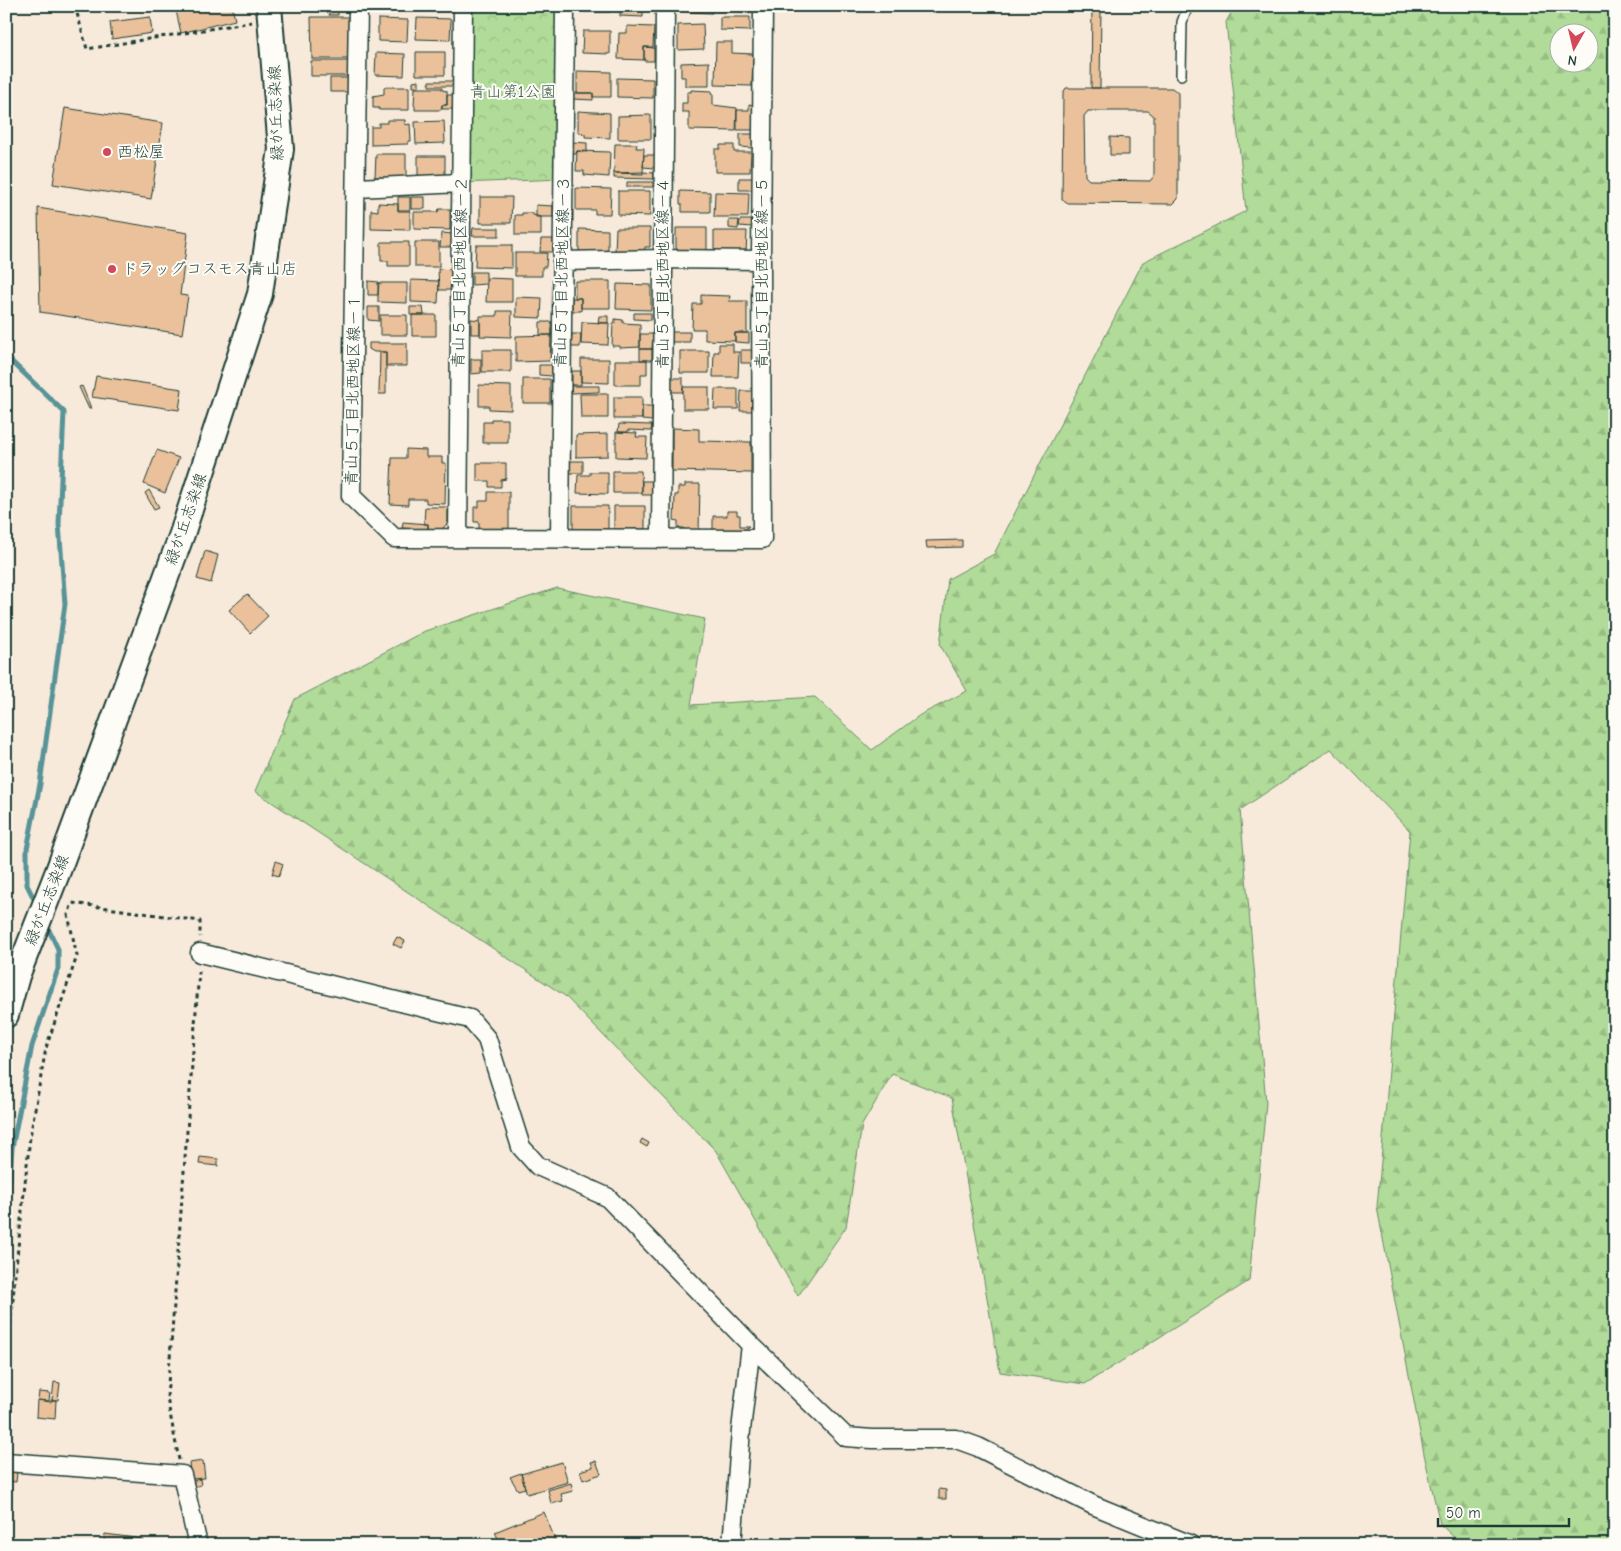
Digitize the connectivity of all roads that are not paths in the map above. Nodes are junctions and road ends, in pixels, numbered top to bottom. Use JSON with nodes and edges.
{"nodes":[{"id":1,"x":358,"y":6,"type":"edge"},
{"id":2,"x":462,"y":6,"type":"edge"},
{"id":3,"x":565,"y":6,"type":"edge"},
{"id":4,"x":665,"y":6,"type":"edge"},
{"id":5,"x":763,"y":6,"type":"edge"},
{"id":6,"x":1188,"y":6,"type":"edge"},
{"id":7,"x":270,"y":13,"type":"edge"},
{"id":8,"x":1181,"y":75,"type":"dead end"},
{"id":9,"x":461,"y":183,"type":"junction"},
{"id":10,"x":357,"y":188,"type":"junction"},
{"id":11,"x":663,"y":259,"type":"junction"},
{"id":12,"x":761,"y":260,"type":"junction"},
{"id":13,"x":562,"y":262,"type":"junction"},
{"id":14,"x":458,"y":538,"type":"junction"},
{"id":15,"x":560,"y":538,"type":"junction"},
{"id":16,"x":661,"y":539,"type":"junction"},
{"id":17,"x":762,"y":539,"type":"joint"},
{"id":18,"x":200,"y":953,"type":"road end"},
{"id":19,"x":12,"y":976,"type":"edge"},
{"id":20,"x":6,"y":1015,"type":"edge"},
{"id":21,"x":751,"y":1345,"type":"junction"},
{"id":22,"x":6,"y":1462,"type":"edge"},
{"id":23,"x":198,"y":1545,"type":"edge"},
{"id":24,"x":732,"y":1545,"type":"edge"},
{"id":25,"x":1191,"y":1545,"type":"edge"}],
"edges":[{"from":1,"to":10,"type":"street","name":"青山５丁目北西地区線ー１"},
{"from":2,"to":9,"type":"street","name":"青山５丁目北西地区線ー２"},
{"from":3,"to":13,"type":"street","name":"青山５丁目北西地区線ー３"},
{"from":4,"to":11,"type":"street","name":"青山５丁目北西地区線ー４"},
{"from":5,"to":12,"type":"street","name":"青山５丁目北西地区線ー５"},
{"from":6,"to":8,"type":"lane"},
{"from":7,"to":19,"type":"street","name":"緑が丘志染線"},
{"from":9,"to":10,"type":"street"},
{"from":9,"to":14,"type":"street","name":"青山５丁目北西地区線ー２"},
{"from":10,"to":14,"type":"street","name":"青山５丁目北西地区線ー１"},
{"from":11,"to":12,"type":"street"},
{"from":11,"to":13,"type":"street"},
{"from":11,"to":16,"type":"street","name":"青山５丁目北西地区線ー４"},
{"from":12,"to":17,"type":"street","name":"青山５丁目北西地区線ー５"},
{"from":13,"to":15,"type":"street","name":"青山５丁目北西地区線ー３"},
{"from":14,"to":15,"type":"street","name":"青山５丁目北西地区線ー１"},
{"from":15,"to":16,"type":"street","name":"青山５丁目北西地区線ー１"},
{"from":16,"to":17,"type":"street","name":"青山５丁目北西地区線ー１"},
{"from":18,"to":21,"type":"street"},
{"from":19,"to":20,"type":"street","name":"緑が丘志染線"},
{"from":21,"to":24,"type":"street"},
{"from":21,"to":25,"type":"street"},
{"from":22,"to":23,"type":"street"}]}
